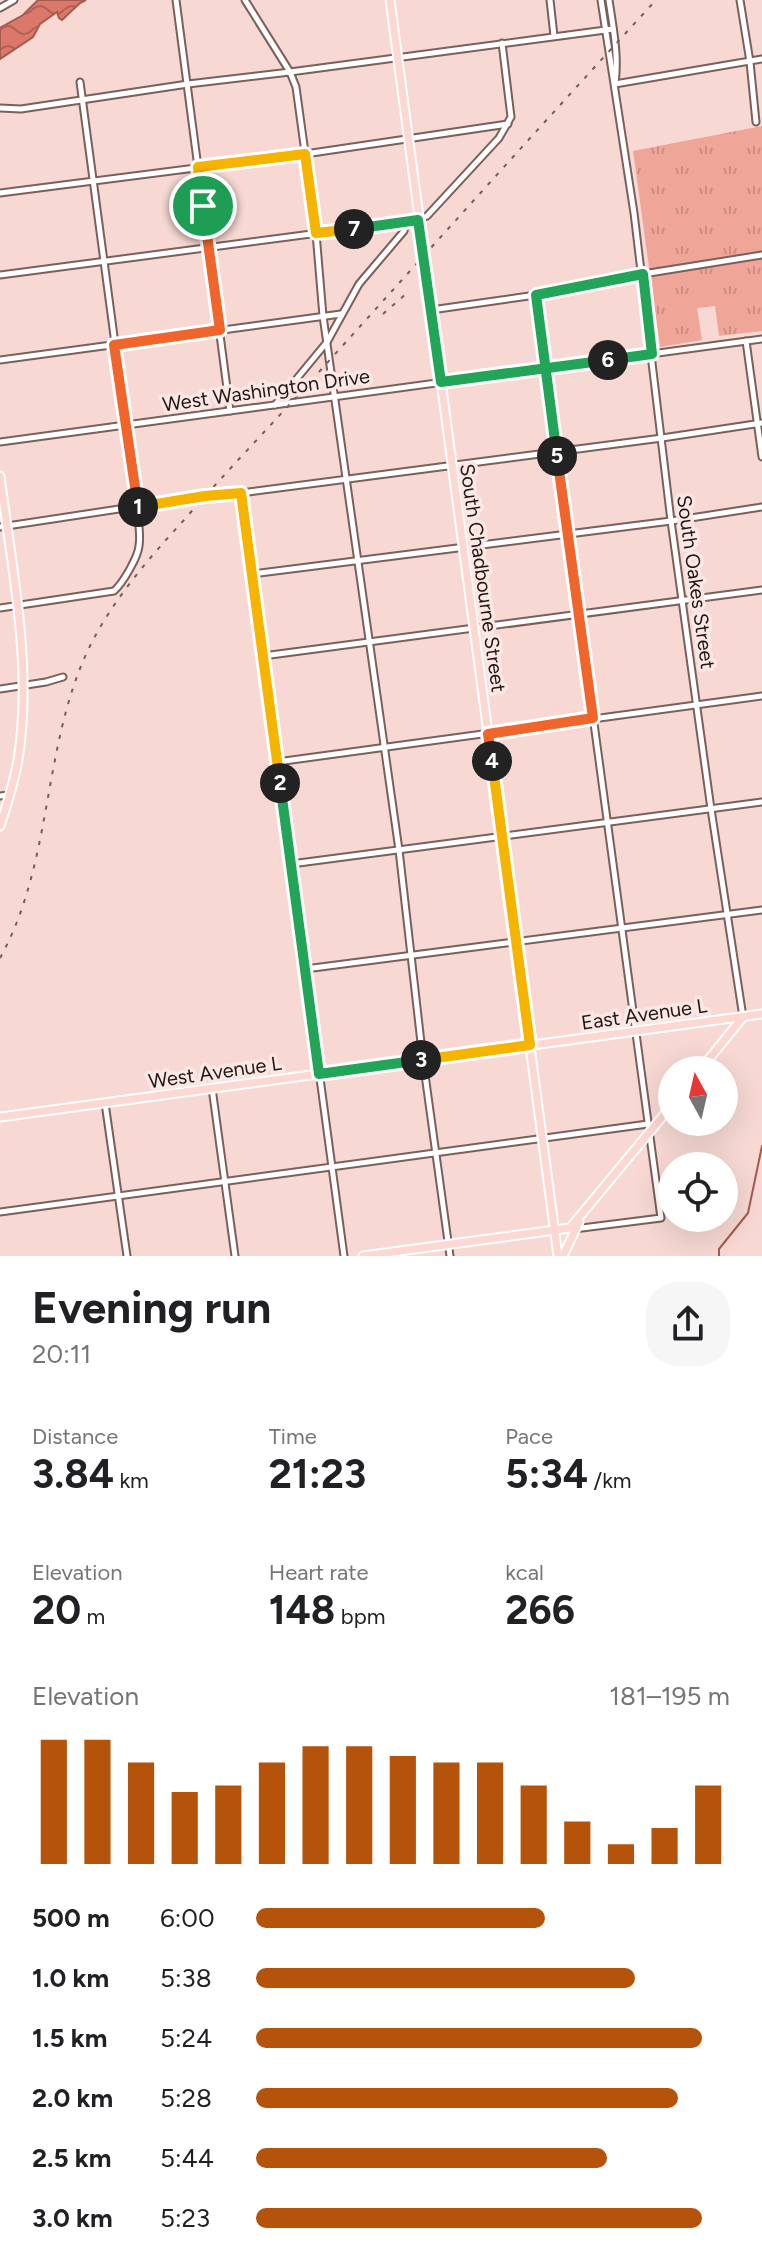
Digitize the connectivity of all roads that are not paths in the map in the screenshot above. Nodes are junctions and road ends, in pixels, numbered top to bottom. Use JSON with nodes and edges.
{"nodes":[{"id":1,"x":14,"y":0,"type":"edge"},
{"id":2,"x":176,"y":0,"type":"edge"},
{"id":3,"x":245,"y":0,"type":"edge"},
{"id":4,"x":390,"y":0,"type":"edge"},
{"id":5,"x":550,"y":0,"type":"edge"},
{"id":6,"x":601,"y":0,"type":"edge"},
{"id":7,"x":609,"y":0,"type":"edge"},
{"id":8,"x":740,"y":0,"type":"edge"},
{"id":9,"x":0,"y":8,"type":"edge"},
{"id":10,"x":613,"y":29,"type":"junction"},
{"id":11,"x":605,"y":30,"type":"junction"},
{"id":12,"x":554,"y":36,"type":"junction"},
{"id":13,"x":502,"y":43,"type":"junction"},
{"id":14,"x":398,"y":57,"type":"junction"},
{"id":15,"x":762,"y":59,"type":"edge"},
{"id":16,"x":750,"y":62,"type":"junction"},
{"id":17,"x":290,"y":72,"type":"junction"},
{"id":18,"x":80,"y":82,"type":"dead end"},
{"id":19,"x":188,"y":84,"type":"junction"},
{"id":20,"x":615,"y":84,"type":"junction"},
{"id":21,"x":81,"y":99,"type":"junction"},
{"id":22,"x":0,"y":108,"type":"edge"},
{"id":23,"x":756,"y":122,"type":"dead end"},
{"id":24,"x":508,"y":124,"type":"junction"},
{"id":25,"x":408,"y":138,"type":"junction"},
{"id":26,"x":305,"y":154,"type":"junction"},
{"id":27,"x":198,"y":167,"type":"junction"},
{"id":28,"x":92,"y":182,"type":"junction"},
{"id":29,"x":0,"y":193,"type":"edge"},
{"id":30,"x":418,"y":220,"type":"junction"},
{"id":31,"x":406,"y":223,"type":"junction"},
{"id":32,"x":316,"y":233,"type":"junction"},
{"id":33,"x":209,"y":249,"type":"junction"},
{"id":34,"x":762,"y":255,"type":"edge"},
{"id":35,"x":102,"y":262,"type":"junction"},
{"id":36,"x":643,"y":274,"type":"junction"},
{"id":37,"x":0,"y":275,"type":"edge"},
{"id":38,"x":536,"y":295,"type":"junction"},
{"id":39,"x":431,"y":310,"type":"junction"},
{"id":40,"x":341,"y":314,"type":"junction"},
{"id":41,"x":323,"y":316,"type":"junction"},
{"id":42,"x":220,"y":330,"type":"junction"},
{"id":43,"x":762,"y":339,"type":"edge"},
{"id":44,"x":746,"y":341,"type":"junction"},
{"id":45,"x":327,"y":342,"type":"junction"},
{"id":46,"x":114,"y":345,"type":"junction"},
{"id":47,"x":652,"y":354,"type":"junction"},
{"id":48,"x":0,"y":360,"type":"edge"},
{"id":49,"x":546,"y":369,"type":"junction"},
{"id":50,"x":441,"y":382,"type":"junction"},
{"id":51,"x":335,"y":396,"type":"junction"},
{"id":52,"x":275,"y":405,"type":"junction"},
{"id":53,"x":230,"y":411,"type":"junction"},
{"id":54,"x":760,"y":423,"type":"edge"},
{"id":55,"x":124,"y":425,"type":"junction"},
{"id":56,"x":662,"y":438,"type":"junction"},
{"id":57,"x":0,"y":442,"type":"edge"},
{"id":58,"x":557,"y":452,"type":"junction"},
{"id":59,"x":762,"y":457,"type":"edge"},
{"id":60,"x":452,"y":466,"type":"junction"},
{"id":61,"x":0,"y":476,"type":"edge"},
{"id":62,"x":347,"y":478,"type":"junction"},
{"id":63,"x":241,"y":493,"type":"junction"},
{"id":64,"x":762,"y":507,"type":"edge"},
{"id":65,"x":137,"y":508,"type":"junction"},
{"id":66,"x":671,"y":521,"type":"junction"},
{"id":67,"x":3,"y":527,"type":"edge"},
{"id":68,"x":568,"y":533,"type":"junction"},
{"id":69,"x":463,"y":546,"type":"junction"},
{"id":70,"x":359,"y":559,"type":"junction"},
{"id":71,"x":252,"y":574,"type":"junction"},
{"id":72,"x":762,"y":590,"type":"edge"},
{"id":73,"x":683,"y":601,"type":"junction"},
{"id":74,"x":16,"y":605,"type":"junction"},
{"id":75,"x":0,"y":608,"type":"edge"},
{"id":76,"x":579,"y":613,"type":"junction"},
{"id":77,"x":474,"y":629,"type":"junction"},
{"id":78,"x":371,"y":641,"type":"junction"},
{"id":79,"x":263,"y":656,"type":"junction"},
{"id":80,"x":63,"y":677,"type":"dead end"},
{"id":81,"x":24,"y":686,"type":"junction"},
{"id":82,"x":0,"y":689,"type":"edge"},
{"id":83,"x":762,"y":696,"type":"edge"},
{"id":84,"x":697,"y":705,"type":"junction"},
{"id":85,"x":593,"y":718,"type":"junction"},
{"id":86,"x":488,"y":734,"type":"junction"},
{"id":87,"x":385,"y":747,"type":"junction"},
{"id":88,"x":277,"y":762,"type":"junction"},
{"id":89,"x":4,"y":795,"type":"edge"},
{"id":90,"x":762,"y":802,"type":"edge"},
{"id":91,"x":711,"y":809,"type":"junction"},
{"id":92,"x":607,"y":822,"type":"junction"},
{"id":93,"x":0,"y":826,"type":"edge"},
{"id":94,"x":502,"y":835,"type":"junction"},
{"id":95,"x":399,"y":850,"type":"junction"},
{"id":96,"x":291,"y":864,"type":"junction"},
{"id":97,"x":762,"y":910,"type":"edge"},
{"id":98,"x":727,"y":915,"type":"junction"},
{"id":99,"x":621,"y":928,"type":"junction"},
{"id":100,"x":516,"y":943,"type":"junction"},
{"id":101,"x":411,"y":955,"type":"junction"},
{"id":102,"x":305,"y":969,"type":"junction"},
{"id":103,"x":762,"y":1014,"type":"edge"},
{"id":104,"x":743,"y":1017,"type":"junction"},
{"id":105,"x":635,"y":1032,"type":"junction"},
{"id":106,"x":530,"y":1045,"type":"junction"},
{"id":107,"x":711,"y":1056,"type":"edge"},
{"id":108,"x":423,"y":1060,"type":"junction"},
{"id":109,"x":319,"y":1074,"type":"junction"},
{"id":110,"x":212,"y":1088,"type":"junction"},
{"id":111,"x":105,"y":1103,"type":"junction"},
{"id":112,"x":0,"y":1117,"type":"edge"},
{"id":113,"x":658,"y":1122,"type":"edge"},
{"id":114,"x":648,"y":1124,"type":"junction"},
{"id":115,"x":649,"y":1133,"type":"junction"},
{"id":116,"x":542,"y":1138,"type":"junction"},
{"id":117,"x":436,"y":1153,"type":"junction"},
{"id":118,"x":332,"y":1168,"type":"junction"},
{"id":119,"x":225,"y":1182,"type":"junction"},
{"id":120,"x":118,"y":1197,"type":"junction"},
{"id":121,"x":0,"y":1212,"type":"edge"},
{"id":122,"x":581,"y":1215,"type":"junction"},
{"id":123,"x":576,"y":1228,"type":"junction"},
{"id":124,"x":565,"y":1230,"type":"junction"},
{"id":125,"x":554,"y":1231,"type":"junction"},
{"id":126,"x":449,"y":1245,"type":"junction"},
{"id":127,"x":127,"y":1256,"type":"edge"},
{"id":128,"x":235,"y":1256,"type":"edge"},
{"id":129,"x":344,"y":1256,"type":"edge"},
{"id":130,"x":363,"y":1256,"type":"edge"},
{"id":131,"x":450,"y":1256,"type":"edge"},
{"id":132,"x":560,"y":1256,"type":"edge"}],
"edges":[{"from":1,"to":9,"type":"street"},
{"from":2,"to":19,"type":"street"},
{"from":3,"to":17,"type":"street"},
{"from":4,"to":14,"type":"main road","name":"South Chadbourne Street"},
{"from":5,"to":12,"type":"street"},
{"from":6,"to":11,"type":"street","name":"South Oakes Street"},
{"from":7,"to":10,"type":"street","name":"South Oakes Street"},
{"from":8,"to":16,"type":"street"},
{"from":10,"to":11,"type":"street"},
{"from":10,"to":20,"type":"street","name":"South Oakes Street"},
{"from":11,"to":12,"type":"street"},
{"from":11,"to":20,"type":"street","name":"South Oakes Street"},
{"from":12,"to":13,"type":"street"},
{"from":13,"to":14,"type":"street"},
{"from":13,"to":24,"type":"street"},
{"from":14,"to":17,"type":"street"},
{"from":14,"to":25,"type":"main road","name":"South Chadbourne Street"},
{"from":15,"to":16,"type":"street"},
{"from":16,"to":20,"type":"street"},
{"from":16,"to":23,"type":"street"},
{"from":17,"to":19,"type":"street"},
{"from":17,"to":26,"type":"street"},
{"from":18,"to":21,"type":"street"},
{"from":19,"to":21,"type":"street"},
{"from":19,"to":27,"type":"street"},
{"from":20,"to":36,"type":"street","name":"South Oakes Street"},
{"from":21,"to":22,"type":"street"},
{"from":21,"to":28,"type":"street"},
{"from":24,"to":25,"type":"street"},
{"from":24,"to":30,"type":"street"},
{"from":25,"to":26,"type":"street"},
{"from":25,"to":30,"type":"main road","name":"South Chadbourne Street"},
{"from":26,"to":27,"type":"street"},
{"from":26,"to":32,"type":"street"},
{"from":27,"to":28,"type":"street"},
{"from":27,"to":33,"type":"street"},
{"from":28,"to":29,"type":"street"},
{"from":28,"to":35,"type":"street"},
{"from":30,"to":31,"type":"street"},
{"from":30,"to":39,"type":"main road","name":"South Chadbourne Street"},
{"from":31,"to":32,"type":"street"},
{"from":31,"to":40,"type":"street"},
{"from":32,"to":33,"type":"street"},
{"from":32,"to":41,"type":"street"},
{"from":33,"to":35,"type":"street"},
{"from":33,"to":42,"type":"street"},
{"from":34,"to":36,"type":"street"},
{"from":35,"to":37,"type":"street"},
{"from":35,"to":46,"type":"street"},
{"from":36,"to":38,"type":"street"},
{"from":36,"to":47,"type":"street","name":"South Oakes Street"},
{"from":38,"to":39,"type":"street"},
{"from":38,"to":49,"type":"street"},
{"from":39,"to":50,"type":"main road","name":"South Chadbourne Street"},
{"from":40,"to":41,"type":"street"},
{"from":40,"to":45,"type":"street"},
{"from":41,"to":42,"type":"street"},
{"from":41,"to":45,"type":"street"},
{"from":42,"to":46,"type":"street"},
{"from":42,"to":53,"type":"street"},
{"from":43,"to":44,"type":"street","name":"West Washington Drive"},
{"from":44,"to":47,"type":"street","name":"West Washington Drive"},
{"from":44,"to":54,"type":"street"},
{"from":45,"to":51,"type":"street"},
{"from":45,"to":52,"type":"street"},
{"from":46,"to":48,"type":"street"},
{"from":46,"to":55,"type":"street"},
{"from":47,"to":49,"type":"street","name":"West Washington Drive"},
{"from":47,"to":56,"type":"street","name":"South Oakes Street"},
{"from":49,"to":50,"type":"street","name":"West Washington Drive"},
{"from":49,"to":58,"type":"street"},
{"from":50,"to":51,"type":"street","name":"West Washington Drive"},
{"from":50,"to":60,"type":"main road","name":"South Chadbourne Street"},
{"from":51,"to":52,"type":"street","name":"West Washington Drive"},
{"from":51,"to":62,"type":"street"},
{"from":52,"to":53,"type":"street","name":"West Washington Drive"},
{"from":53,"to":55,"type":"street","name":"West Washington Drive"},
{"from":54,"to":56,"type":"street"},
{"from":54,"to":59,"type":"street"},
{"from":55,"to":57,"type":"street","name":"West Washington Drive"},
{"from":55,"to":65,"type":"street"},
{"from":56,"to":58,"type":"street"},
{"from":56,"to":66,"type":"street","name":"South Oakes Street"},
{"from":58,"to":60,"type":"street"},
{"from":58,"to":68,"type":"street"},
{"from":60,"to":62,"type":"street"},
{"from":60,"to":69,"type":"main road","name":"South Chadbourne Street"},
{"from":61,"to":67,"type":"main road"},
{"from":62,"to":63,"type":"street"},
{"from":62,"to":70,"type":"street"},
{"from":63,"to":65,"type":"street"},
{"from":63,"to":71,"type":"street"},
{"from":64,"to":66,"type":"street"},
{"from":65,"to":67,"type":"street"},
{"from":65,"to":74,"type":"street"},
{"from":66,"to":68,"type":"street"},
{"from":66,"to":73,"type":"street","name":"South Oakes Street"},
{"from":67,"to":74,"type":"main road"},
{"from":68,"to":69,"type":"street"},
{"from":68,"to":76,"type":"street"},
{"from":69,"to":70,"type":"street"},
{"from":69,"to":77,"type":"main road","name":"South Chadbourne Street"},
{"from":70,"to":71,"type":"street"},
{"from":70,"to":78,"type":"street"},
{"from":71,"to":79,"type":"street"},
{"from":72,"to":73,"type":"street"},
{"from":73,"to":76,"type":"street"},
{"from":73,"to":84,"type":"street","name":"South Oakes Street"},
{"from":74,"to":75,"type":"street"},
{"from":74,"to":81,"type":"main road"},
{"from":76,"to":77,"type":"street"},
{"from":76,"to":85,"type":"street"},
{"from":77,"to":78,"type":"street"},
{"from":77,"to":86,"type":"main road","name":"South Chadbourne Street"},
{"from":78,"to":79,"type":"street"},
{"from":78,"to":87,"type":"street"},
{"from":79,"to":88,"type":"street"},
{"from":80,"to":81,"type":"street"},
{"from":81,"to":82,"type":"street"},
{"from":81,"to":89,"type":"main road"},
{"from":83,"to":84,"type":"street"},
{"from":84,"to":85,"type":"street"},
{"from":84,"to":91,"type":"street","name":"South Oakes Street"},
{"from":85,"to":86,"type":"street"},
{"from":85,"to":92,"type":"street"},
{"from":86,"to":87,"type":"street"},
{"from":86,"to":94,"type":"main road","name":"South Chadbourne Street"},
{"from":87,"to":88,"type":"street"},
{"from":87,"to":95,"type":"street"},
{"from":88,"to":96,"type":"street"},
{"from":89,"to":93,"type":"main road"},
{"from":90,"to":91,"type":"street"},
{"from":91,"to":92,"type":"street"},
{"from":91,"to":98,"type":"street","name":"South Oakes Street"},
{"from":92,"to":94,"type":"street"},
{"from":92,"to":99,"type":"street"},
{"from":94,"to":95,"type":"street"},
{"from":94,"to":100,"type":"main road","name":"South Chadbourne Street"},
{"from":95,"to":96,"type":"street"},
{"from":95,"to":101,"type":"street"},
{"from":96,"to":102,"type":"street"},
{"from":97,"to":98,"type":"street"},
{"from":98,"to":99,"type":"street"},
{"from":98,"to":104,"type":"street","name":"South Oakes Street"},
{"from":99,"to":100,"type":"street"},
{"from":99,"to":105,"type":"street"},
{"from":100,"to":101,"type":"street"},
{"from":100,"to":106,"type":"main road","name":"South Chadbourne Street"},
{"from":101,"to":102,"type":"street"},
{"from":101,"to":108,"type":"street"},
{"from":102,"to":109,"type":"street"},
{"from":103,"to":104,"type":"main road","name":"East Avenue L"},
{"from":104,"to":105,"type":"main road","name":"East Avenue L"},
{"from":104,"to":107,"type":"main road"},
{"from":105,"to":106,"type":"main road","name":"East Avenue L"},
{"from":105,"to":114,"type":"street"},
{"from":106,"to":108,"type":"main road","name":"West Avenue L"},
{"from":106,"to":116,"type":"main road","name":"South Chadbourne Street"},
{"from":108,"to":109,"type":"main road","name":"West Avenue L"},
{"from":108,"to":117,"type":"street"},
{"from":109,"to":110,"type":"main road","name":"West Avenue L"},
{"from":109,"to":118,"type":"street"},
{"from":110,"to":111,"type":"main road","name":"West Avenue L"},
{"from":110,"to":119,"type":"street"},
{"from":111,"to":112,"type":"main road","name":"West Avenue L"},
{"from":111,"to":120,"type":"street"},
{"from":113,"to":115,"type":"main road"},
{"from":114,"to":115,"type":"street"},
{"from":114,"to":116,"type":"street"},
{"from":115,"to":122,"type":"main road"},
{"from":115,"to":123,"type":"street"},
{"from":116,"to":117,"type":"street"},
{"from":116,"to":125,"type":"main road","name":"South Chadbourne Street"},
{"from":117,"to":118,"type":"street"},
{"from":117,"to":126,"type":"street"},
{"from":118,"to":119,"type":"street"},
{"from":118,"to":129,"type":"street"},
{"from":119,"to":120,"type":"street"},
{"from":119,"to":128,"type":"street"},
{"from":120,"to":121,"type":"street"},
{"from":120,"to":127,"type":"street"},
{"from":122,"to":123,"type":"main road"},
{"from":122,"to":124,"type":"main road"},
{"from":123,"to":124,"type":"street"},
{"from":123,"to":132,"type":"main road"},
{"from":124,"to":125,"type":"main road"},
{"from":125,"to":126,"type":"main road"},
{"from":125,"to":132,"type":"main road","name":"South Chadbourne Street"},
{"from":126,"to":130,"type":"main road"},
{"from":126,"to":131,"type":"street"}]}
